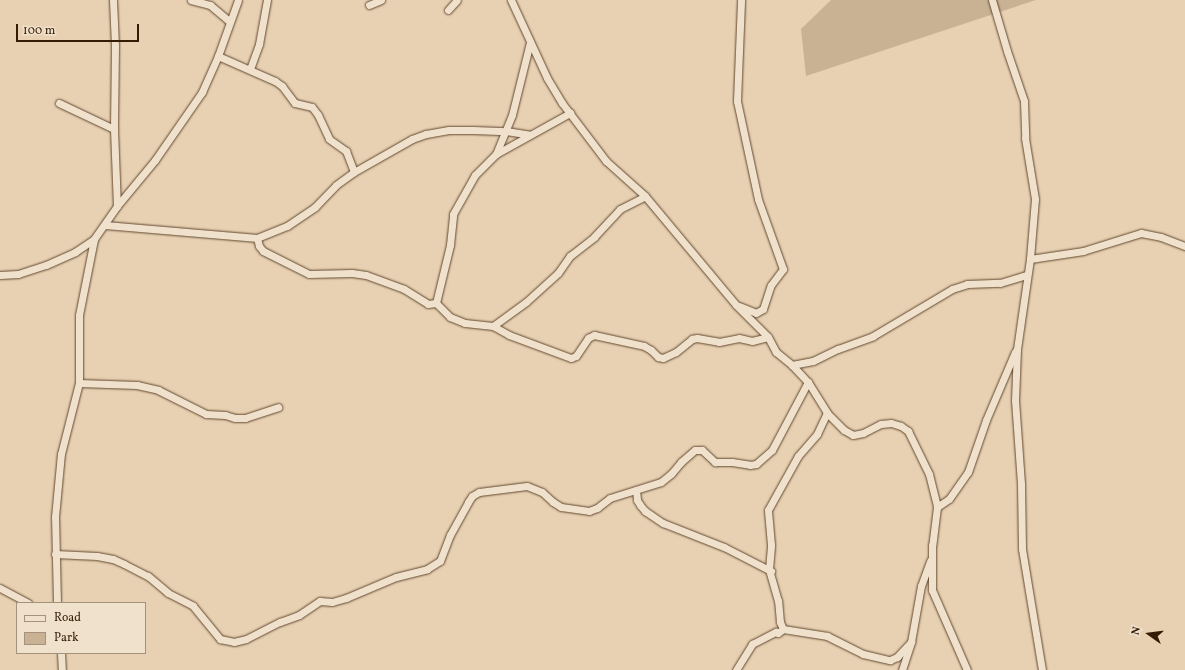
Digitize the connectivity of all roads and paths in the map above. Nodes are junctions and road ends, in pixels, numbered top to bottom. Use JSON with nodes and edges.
{"nodes":[{"id":1,"x":113,"y":0,"type":"edge"},
{"id":2,"x":190,"y":0,"type":"edge"},
{"id":3,"x":238,"y":0,"type":"edge"},
{"id":4,"x":267,"y":0,"type":"edge"},
{"id":5,"x":381,"y":0,"type":"edge"},
{"id":6,"x":456,"y":0,"type":"edge"},
{"id":7,"x":511,"y":0,"type":"edge"},
{"id":8,"x":741,"y":0,"type":"edge"},
{"id":9,"x":992,"y":0,"type":"edge"},
{"id":10,"x":369,"y":6,"type":"dead end"},
{"id":11,"x":448,"y":10,"type":"dead end"},
{"id":12,"x":230,"y":22,"type":"junction"},
{"id":13,"x":530,"y":42,"type":"junction"},
{"id":14,"x":218,"y":56,"type":"junction"},
{"id":15,"x":250,"y":69,"type":"junction"},
{"id":16,"x":59,"y":103,"type":"dead end"},
{"id":17,"x":570,"y":113,"type":"junction"},
{"id":18,"x":114,"y":129,"type":"junction"},
{"id":19,"x":506,"y":131,"type":"junction"},
{"id":20,"x":530,"y":135,"type":"junction"},
{"id":21,"x":496,"y":154,"type":"junction"},
{"id":22,"x":354,"y":172,"type":"junction"},
{"id":23,"x":645,"y":196,"type":"junction"},
{"id":24,"x":117,"y":206,"type":"junction"},
{"id":25,"x":105,"y":225,"type":"junction"},
{"id":26,"x":257,"y":238,"type":"junction"},
{"id":27,"x":94,"y":239,"type":"junction"},
{"id":28,"x":1185,"y":246,"type":"edge"},
{"id":29,"x":1030,"y":260,"type":"junction"},
{"id":30,"x":0,"y":275,"type":"edge"},
{"id":31,"x":1028,"y":275,"type":"junction"},
{"id":32,"x":436,"y":304,"type":"junction"},
{"id":33,"x":736,"y":305,"type":"junction"},
{"id":34,"x":493,"y":326,"type":"junction"},
{"id":35,"x":768,"y":337,"type":"junction"},
{"id":36,"x":1017,"y":348,"type":"junction"},
{"id":37,"x":792,"y":365,"type":"junction"},
{"id":38,"x":808,"y":382,"type":"junction"},
{"id":39,"x":79,"y":383,"type":"junction"},
{"id":40,"x":278,"y":407,"type":"dead end"},
{"id":41,"x":827,"y":413,"type":"junction"},
{"id":42,"x":636,"y":490,"type":"junction"},
{"id":43,"x":937,"y":507,"type":"junction"},
{"id":44,"x":55,"y":554,"type":"junction"},
{"id":45,"x":933,"y":555,"type":"junction"},
{"id":46,"x":771,"y":571,"type":"junction"},
{"id":47,"x":0,"y":588,"type":"edge"},
{"id":48,"x":26,"y":602,"type":"edge"},
{"id":49,"x":57,"y":602,"type":"edge"},
{"id":50,"x":783,"y":629,"type":"junction"},
{"id":51,"x":911,"y":642,"type":"junction"},
{"id":52,"x":61,"y":654,"type":"edge"},
{"id":53,"x":62,"y":670,"type":"edge"},
{"id":54,"x":736,"y":670,"type":"edge"},
{"id":55,"x":902,"y":670,"type":"edge"},
{"id":56,"x":967,"y":670,"type":"edge"},
{"id":57,"x":1042,"y":670,"type":"edge"}],
"edges":[{"from":1,"to":18,"type":"street"},
{"from":2,"to":12,"type":"street"},
{"from":3,"to":12,"type":"street"},
{"from":4,"to":15,"type":"street"},
{"from":5,"to":10,"type":"street"},
{"from":6,"to":11,"type":"street"},
{"from":7,"to":13,"type":"street"},
{"from":8,"to":33,"type":"street"},
{"from":9,"to":29,"type":"street"},
{"from":12,"to":14,"type":"street"},
{"from":13,"to":17,"type":"street"},
{"from":13,"to":19,"type":"street"},
{"from":14,"to":15,"type":"street"},
{"from":14,"to":24,"type":"street"},
{"from":15,"to":22,"type":"street"},
{"from":16,"to":18,"type":"street"},
{"from":17,"to":20,"type":"street"},
{"from":17,"to":23,"type":"street"},
{"from":18,"to":24,"type":"street"},
{"from":19,"to":20,"type":"street"},
{"from":19,"to":21,"type":"street"},
{"from":19,"to":22,"type":"street"},
{"from":20,"to":21,"type":"street"},
{"from":21,"to":32,"type":"street"},
{"from":22,"to":26,"type":"street"},
{"from":23,"to":33,"type":"street"},
{"from":23,"to":34,"type":"street"},
{"from":24,"to":25,"type":"street"},
{"from":25,"to":26,"type":"street"},
{"from":25,"to":27,"type":"street"},
{"from":26,"to":32,"type":"street"},
{"from":27,"to":30,"type":"street"},
{"from":27,"to":39,"type":"street"},
{"from":28,"to":29,"type":"street"},
{"from":29,"to":31,"type":"street"},
{"from":31,"to":36,"type":"street"},
{"from":31,"to":37,"type":"street"},
{"from":32,"to":34,"type":"street"},
{"from":33,"to":35,"type":"street"},
{"from":34,"to":35,"type":"street"},
{"from":35,"to":37,"type":"street"},
{"from":36,"to":43,"type":"street"},
{"from":36,"to":57,"type":"street"},
{"from":37,"to":38,"type":"street"},
{"from":38,"to":41,"type":"street"},
{"from":38,"to":42,"type":"street"},
{"from":39,"to":40,"type":"street"},
{"from":39,"to":44,"type":"street"},
{"from":41,"to":43,"type":"street"},
{"from":41,"to":46,"type":"street"},
{"from":42,"to":44,"type":"street"},
{"from":42,"to":46,"type":"street"},
{"from":43,"to":45,"type":"street"},
{"from":44,"to":49,"type":"street"},
{"from":45,"to":51,"type":"street"},
{"from":45,"to":56,"type":"street"},
{"from":46,"to":50,"type":"street"},
{"from":47,"to":48,"type":"street"},
{"from":50,"to":51,"type":"street"},
{"from":50,"to":54,"type":"street"},
{"from":51,"to":55,"type":"street"},
{"from":52,"to":53,"type":"street"}]}
